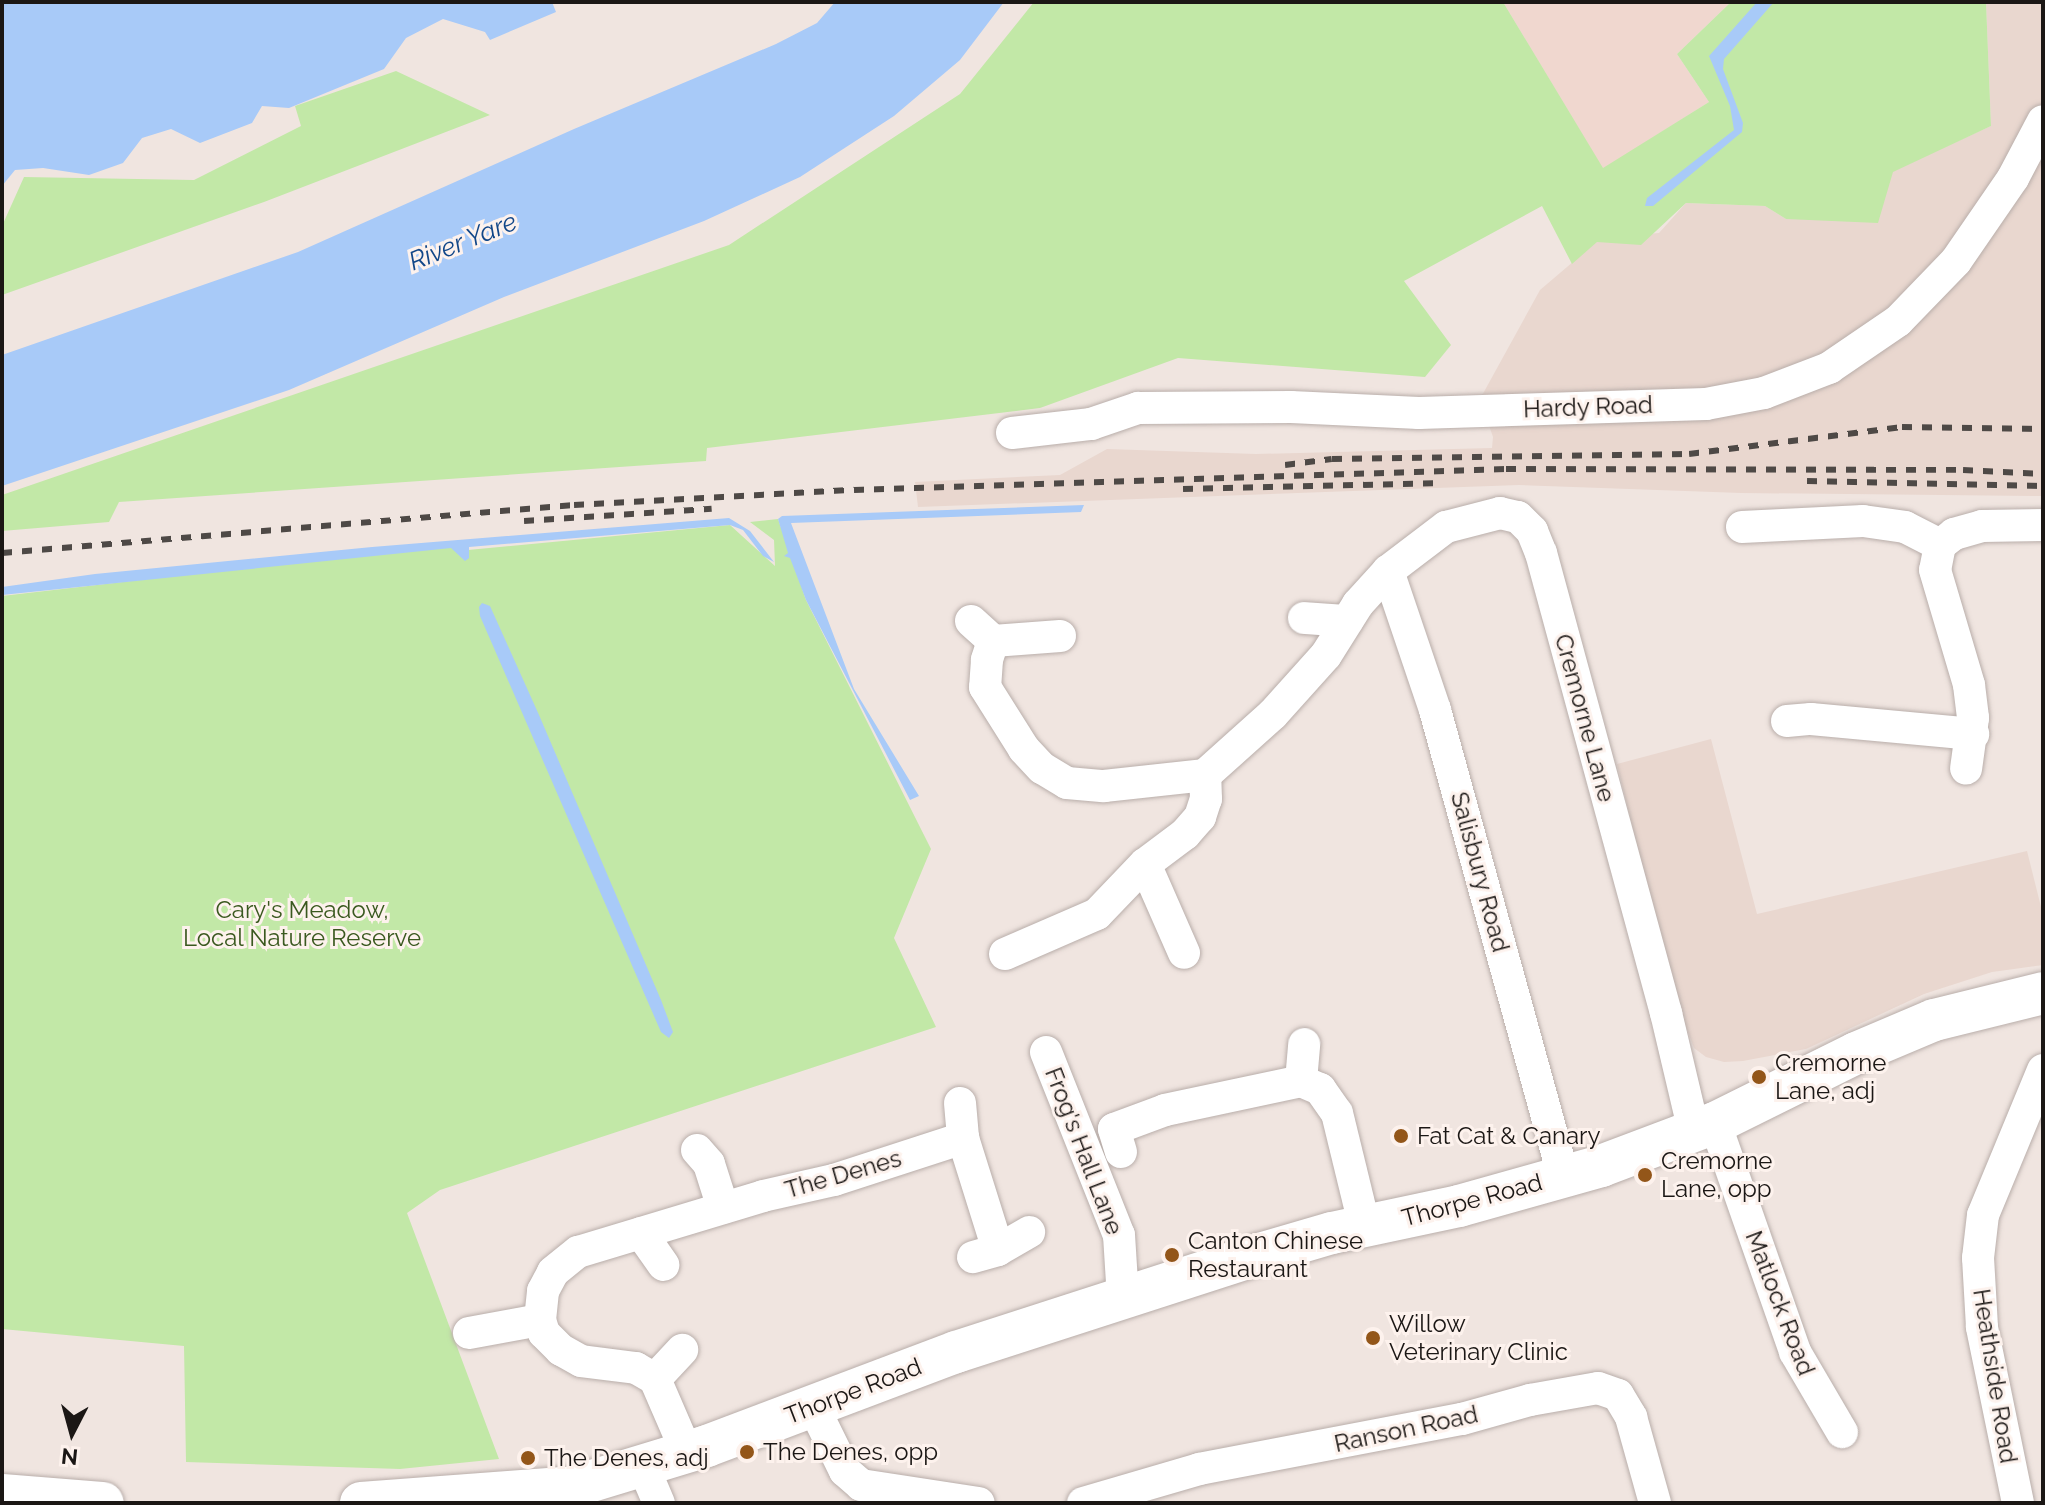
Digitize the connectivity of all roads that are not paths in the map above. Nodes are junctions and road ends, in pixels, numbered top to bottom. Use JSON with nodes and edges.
{"nodes":[{"id":1,"x":2043,"y":121,"type":"edge"},
{"id":2,"x":1012,"y":433,"type":"dead end"},
{"id":3,"x":2043,"y":525,"type":"edge"},
{"id":4,"x":1759,"y":532,"type":"dead end"},
{"id":5,"x":1940,"y":545,"type":"junction"},
{"id":6,"x":1388,"y":571,"type":"junction"},
{"id":7,"x":1304,"y":618,"type":"dead end"},
{"id":8,"x":1347,"y":621,"type":"junction"},
{"id":9,"x":1060,"y":636,"type":"dead end"},
{"id":10,"x":1787,"y":721,"type":"dead end"},
{"id":11,"x":1973,"y":734,"type":"junction"},
{"id":12,"x":1966,"y":769,"type":"dead end"},
{"id":13,"x":1205,"y":775,"type":"junction"},
{"id":14,"x":1145,"y":864,"type":"junction"},
{"id":15,"x":1184,"y":953,"type":"dead end"},
{"id":16,"x":1005,"y":954,"type":"dead end"},
{"id":17,"x":2043,"y":993,"type":"edge"},
{"id":18,"x":1304,"y":1044,"type":"dead end"},
{"id":19,"x":1046,"y":1052,"type":"dead end"},
{"id":20,"x":2043,"y":1070,"type":"edge"},
{"id":21,"x":1301,"y":1081,"type":"junction"},
{"id":22,"x":960,"y":1103,"type":"dead end"},
{"id":23,"x":1704,"y":1127,"type":"junction"},
{"id":24,"x":963,"y":1138,"type":"junction"},
{"id":25,"x":697,"y":1150,"type":"dead end"},
{"id":26,"x":1121,"y":1152,"type":"dead end"},
{"id":27,"x":1563,"y":1176,"type":"junction"},
{"id":28,"x":723,"y":1208,"type":"junction"},
{"id":29,"x":1365,"y":1228,"type":"junction"},
{"id":30,"x":1029,"y":1232,"type":"dead end"},
{"id":31,"x":641,"y":1233,"type":"junction"},
{"id":32,"x":663,"y":1265,"type":"dead end"},
{"id":33,"x":1123,"y":1298,"type":"junction"},
{"id":34,"x":540,"y":1320,"type":"junction"},
{"id":35,"x":469,"y":1333,"type":"dead end"},
{"id":36,"x":682,"y":1350,"type":"dead end"},
{"id":37,"x":655,"y":1379,"type":"junction"},
{"id":38,"x":813,"y":1406,"type":"junction"},
{"id":39,"x":1842,"y":1432,"type":"dead end"},
{"id":40,"x":687,"y":1453,"type":"junction"},
{"id":41,"x":652,"y":1485,"type":"edge"},
{"id":42,"x":572,"y":1487,"type":"junction"},
{"id":43,"x":2,"y":1495,"type":"edge"},
{"id":44,"x":876,"y":1496,"type":"edge"},
{"id":45,"x":394,"y":1502,"type":"edge"},
{"id":46,"x":103,"y":1503,"type":"edge"},
{"id":47,"x":361,"y":1503,"type":"edge"},
{"id":48,"x":533,"y":1503,"type":"edge"},
{"id":49,"x":979,"y":1503,"type":"edge"},
{"id":50,"x":1083,"y":1503,"type":"edge"},
{"id":51,"x":1655,"y":1503,"type":"edge"},
{"id":52,"x":2018,"y":1503,"type":"edge"}],
"edges":[{"from":1,"to":2,"type":"street","name":"Hardy Road"},
{"from":3,"to":5,"type":"street"},
{"from":4,"to":5,"type":"street"},
{"from":5,"to":11,"type":"street"},
{"from":6,"to":8,"type":"street","name":"Cremorne Lane"},
{"from":6,"to":23,"type":"street","name":"Cremorne Lane"},
{"from":6,"to":27,"type":"street","name":"Salisbury Road"},
{"from":7,"to":8,"type":"street"},
{"from":8,"to":13,"type":"street","name":"Cremorne Lane"},
{"from":9,"to":13,"type":"street"},
{"from":10,"to":11,"type":"street"},
{"from":11,"to":12,"type":"street"},
{"from":13,"to":14,"type":"street"},
{"from":14,"to":15,"type":"street"},
{"from":14,"to":16,"type":"street"},
{"from":17,"to":23,"type":"main road","name":"Thorpe Road"},
{"from":18,"to":21,"type":"street"},
{"from":19,"to":33,"type":"street","name":"Frog's Hall Lane"},
{"from":20,"to":52,"type":"street","name":"Heathside Road"},
{"from":21,"to":26,"type":"street"},
{"from":21,"to":29,"type":"street"},
{"from":22,"to":24,"type":"street"},
{"from":23,"to":27,"type":"main road","name":"Thorpe Road"},
{"from":23,"to":39,"type":"street","name":"Matlock Road"},
{"from":24,"to":28,"type":"street","name":"The Denes"},
{"from":24,"to":30,"type":"street"},
{"from":25,"to":28,"type":"street"},
{"from":27,"to":29,"type":"main road","name":"Thorpe Road"},
{"from":28,"to":31,"type":"street","name":"The Denes"},
{"from":29,"to":33,"type":"main road","name":"Thorpe Road"},
{"from":31,"to":32,"type":"street"},
{"from":31,"to":34,"type":"street","name":"The Denes"},
{"from":33,"to":38,"type":"main road","name":"Thorpe Road"},
{"from":34,"to":35,"type":"street"},
{"from":34,"to":37,"type":"street"},
{"from":36,"to":37,"type":"street"},
{"from":37,"to":40,"type":"street"},
{"from":38,"to":40,"type":"main road","name":"Thorpe Road"},
{"from":38,"to":44,"type":"street"},
{"from":40,"to":41,"type":"main road","name":"Thorpe Road"},
{"from":41,"to":42,"type":"main road","name":"Thorpe Road"},
{"from":42,"to":45,"type":"main road","name":"Thorpe Road"},
{"from":42,"to":48,"type":"main road","name":"Thorpe Road"},
{"from":43,"to":46,"type":"main road"},
{"from":44,"to":49,"type":"street"},
{"from":45,"to":47,"type":"main road","name":"Thorpe Road"},
{"from":50,"to":51,"type":"street","name":"Ranson Road"}]}
